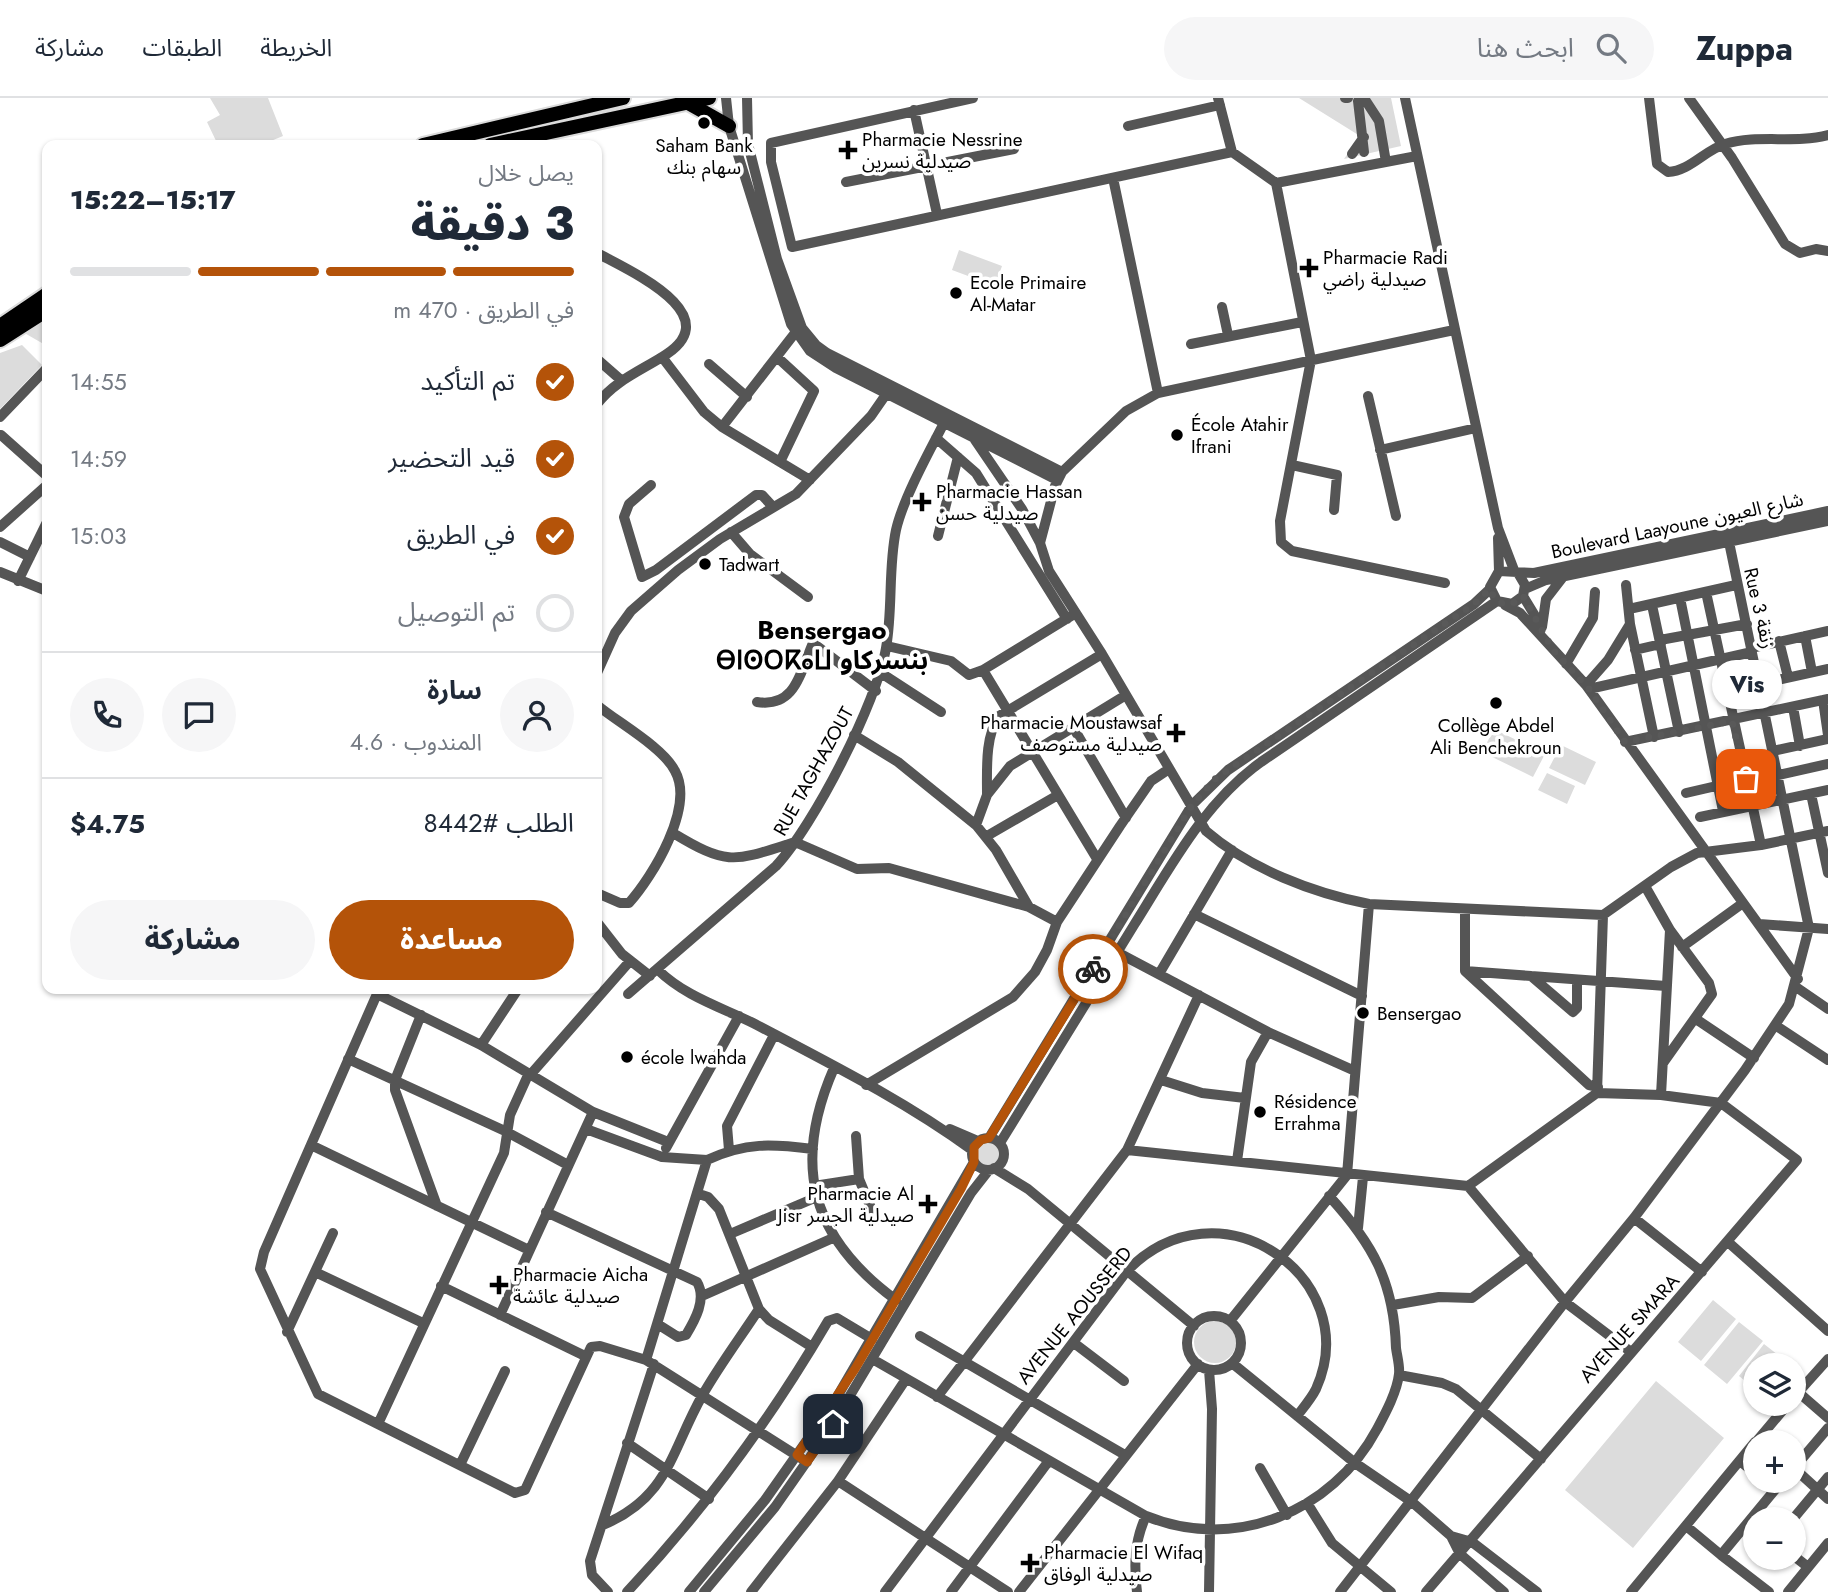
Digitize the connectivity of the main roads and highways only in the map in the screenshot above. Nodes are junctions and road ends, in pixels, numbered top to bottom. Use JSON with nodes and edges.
{"nodes":[{"id":1,"x":623,"y":98,"type":"edge"},
{"id":2,"x":709,"y":98,"type":"edge"},
{"id":3,"x":688,"y":103,"type":"junction"},
{"id":4,"x":729,"y":126,"type":"road end"},
{"id":5,"x":444,"y":140,"type":"edge"},
{"id":6,"x":514,"y":140,"type":"edge"},
{"id":7,"x":42,"y":297,"type":"edge"},
{"id":8,"x":42,"y":313,"type":"edge"},
{"id":9,"x":0,"y":326,"type":"edge"},
{"id":10,"x":0,"y":340,"type":"edge"}],
"edges":[{"from":1,"to":5,"type":"main road"},
{"from":2,"to":3,"type":"main road"},
{"from":3,"to":4,"type":"main road"},
{"from":3,"to":6,"type":"main road"},
{"from":7,"to":9,"type":"main road"},
{"from":8,"to":10,"type":"main road"}]}
